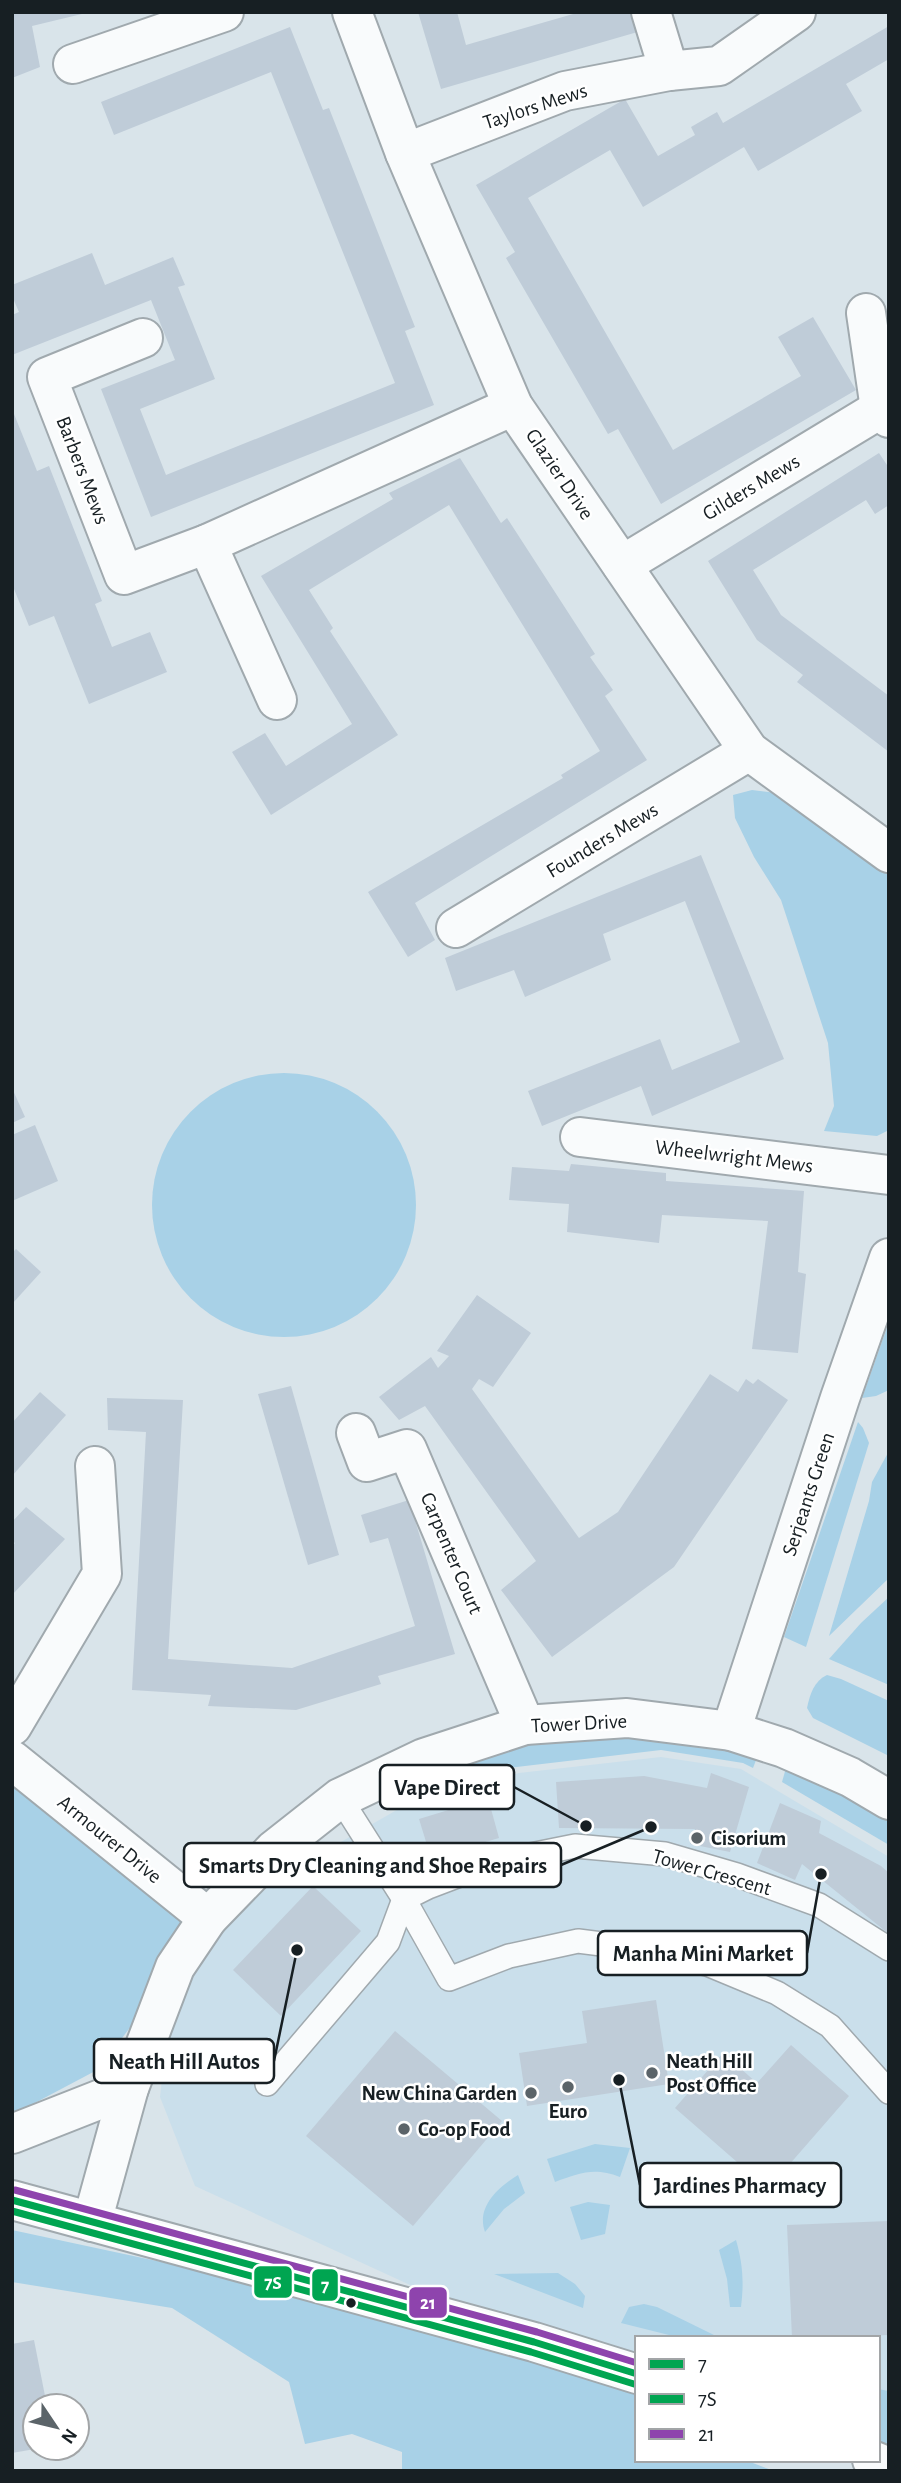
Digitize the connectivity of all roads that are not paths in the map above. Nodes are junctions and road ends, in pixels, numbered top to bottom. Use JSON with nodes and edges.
{"nodes":[{"id":1,"x":225,"y":12,"type":"edge"},
{"id":2,"x":352,"y":12,"type":"edge"},
{"id":3,"x":651,"y":12,"type":"edge"},
{"id":4,"x":796,"y":12,"type":"edge"},
{"id":5,"x":73,"y":64,"type":"dead end"},
{"id":6,"x":669,"y":71,"type":"junction"},
{"id":7,"x":405,"y":153,"type":"junction"},
{"id":8,"x":866,"y":313,"type":"dead end"},
{"id":9,"x":143,"y":338,"type":"dead end"},
{"id":10,"x":513,"y":406,"type":"junction"},
{"id":11,"x":884,"y":414,"type":"edge"},
{"id":12,"x":207,"y":544,"type":"junction"},
{"id":13,"x":622,"y":565,"type":"junction"},
{"id":14,"x":277,"y":700,"type":"dead end"},
{"id":15,"x":749,"y":751,"type":"junction"},
{"id":16,"x":889,"y":853,"type":"edge"},
{"id":17,"x":456,"y":928,"type":"dead end"},
{"id":18,"x":580,"y":1137,"type":"dead end"},
{"id":19,"x":889,"y":1175,"type":"edge"},
{"id":20,"x":889,"y":1258,"type":"edge"},
{"id":21,"x":356,"y":1433,"type":"dead end"},
{"id":22,"x":95,"y":1466,"type":"dead end"},
{"id":23,"x":525,"y":1725,"type":"junction"},
{"id":24,"x":12,"y":1726,"type":"edge"},
{"id":25,"x":731,"y":1731,"type":"junction"},
{"id":26,"x":12,"y":1760,"type":"edge"},
{"id":27,"x":340,"y":1798,"type":"junction"},
{"id":28,"x":889,"y":1800,"type":"edge"},
{"id":29,"x":404,"y":1899,"type":"junction"},
{"id":30,"x":208,"y":1918,"type":"junction"},
{"id":31,"x":889,"y":1949,"type":"edge"},
{"id":32,"x":267,"y":2084,"type":"dead end"},
{"id":33,"x":129,"y":2088,"type":"junction"},
{"id":34,"x":889,"y":2092,"type":"edge"},
{"id":35,"x":12,"y":2134,"type":"edge"},
{"id":36,"x":12,"y":2200,"type":"edge"},
{"id":37,"x":92,"y":2222,"type":"junction"},
{"id":38,"x":635,"y":2373,"type":"edge"}],
"edges":[{"from":1,"to":5,"type":"street"},
{"from":2,"to":7,"type":"street","name":"Glazier Drive"},
{"from":3,"to":6,"type":"street"},
{"from":4,"to":6,"type":"street","name":"Taylors Mews"},
{"from":6,"to":7,"type":"street","name":"Taylors Mews"},
{"from":7,"to":10,"type":"street","name":"Glazier Drive"},
{"from":8,"to":11,"type":"street","name":"Gilders Mews"},
{"from":9,"to":12,"type":"street","name":"Barbers Mews"},
{"from":10,"to":12,"type":"street","name":"Barbers Mews"},
{"from":10,"to":13,"type":"street","name":"Glazier Drive"},
{"from":11,"to":13,"type":"street","name":"Gilders Mews"},
{"from":12,"to":14,"type":"street"},
{"from":13,"to":15,"type":"street","name":"Glazier Drive"},
{"from":15,"to":16,"type":"street","name":"Glazier Drive"},
{"from":15,"to":17,"type":"street","name":"Founders Mews"},
{"from":18,"to":19,"type":"street","name":"Wheelwright Mews"},
{"from":20,"to":25,"type":"street","name":"Serjeants Green"},
{"from":21,"to":23,"type":"street","name":"Carpenter Court"},
{"from":22,"to":24,"type":"street"},
{"from":23,"to":25,"type":"street","name":"Tower Drive"},
{"from":23,"to":27,"type":"street","name":"Tower Drive"},
{"from":25,"to":28,"type":"street","name":"Tower Drive"},
{"from":26,"to":30,"type":"street","name":"Armourer Drive"},
{"from":27,"to":29,"type":"lane"},
{"from":27,"to":30,"type":"street","name":"Tower Drive"},
{"from":29,"to":31,"type":"lane","name":"Tower Crescent"},
{"from":29,"to":32,"type":"lane"},
{"from":29,"to":34,"type":"lane"},
{"from":30,"to":33,"type":"street","name":"Tower Drive"},
{"from":33,"to":35,"type":"street"},
{"from":33,"to":37,"type":"street","name":"Tower Drive"},
{"from":36,"to":37,"type":"street"},
{"from":37,"to":38,"type":"street"}]}
